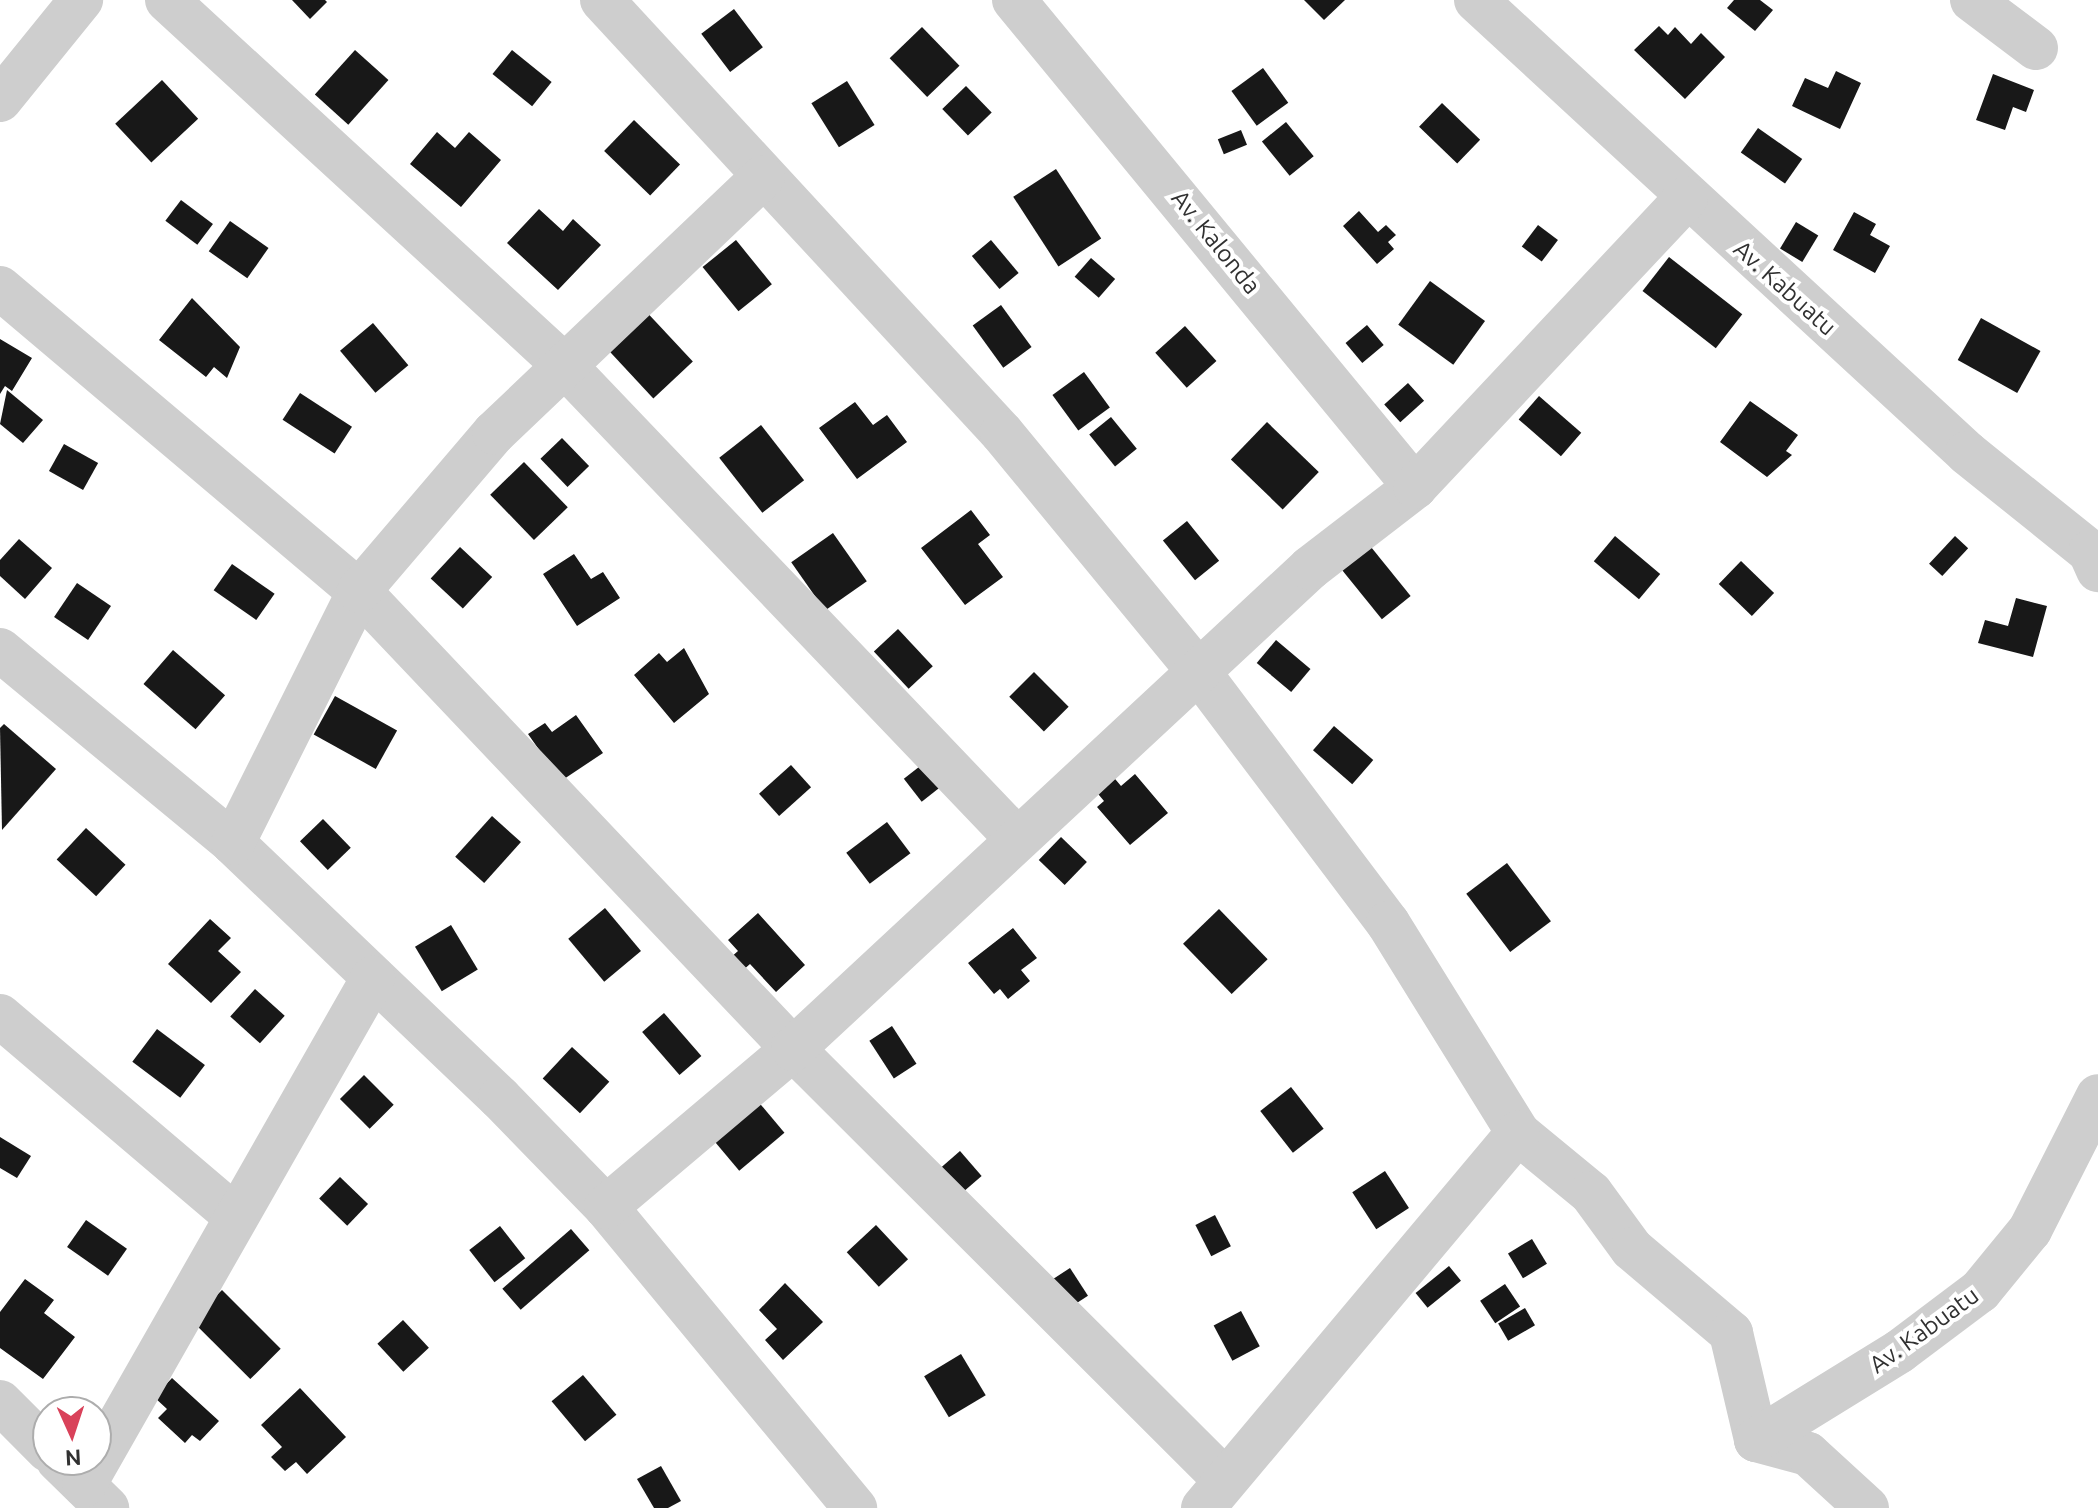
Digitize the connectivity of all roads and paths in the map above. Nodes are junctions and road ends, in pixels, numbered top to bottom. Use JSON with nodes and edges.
{"nodes":[{"id":1,"x":81,"y":0,"type":"edge"},
{"id":2,"x":167,"y":0,"type":"edge"},
{"id":3,"x":602,"y":0,"type":"edge"},
{"id":4,"x":1014,"y":0,"type":"edge"},
{"id":5,"x":1476,"y":0,"type":"edge"},
{"id":6,"x":1972,"y":0,"type":"edge"},
{"id":7,"x":2036,"y":48,"type":"dead end"},
{"id":8,"x":0,"y":100,"type":"edge"},
{"id":9,"x":763,"y":177,"type":"junction"},
{"id":10,"x":1686,"y":198,"type":"junction"},
{"id":11,"x":0,"y":288,"type":"edge"},
{"id":12,"x":565,"y":366,"type":"junction"},
{"id":13,"x":1415,"y":487,"type":"junction"},
{"id":14,"x":2098,"y":570,"type":"edge"},
{"id":15,"x":359,"y":591,"type":"junction"},
{"id":16,"x":0,"y":650,"type":"edge"},
{"id":17,"x":1198,"y":671,"type":"junction"},
{"id":18,"x":1017,"y":839,"type":"junction"},
{"id":19,"x":233,"y":843,"type":"junction"},
{"id":20,"x":373,"y":978,"type":"junction"},
{"id":21,"x":0,"y":1016,"type":"edge"},
{"id":22,"x":793,"y":1049,"type":"junction"},
{"id":23,"x":2098,"y":1096,"type":"edge"},
{"id":24,"x":1518,"y":1133,"type":"junction"},
{"id":25,"x":606,"y":1207,"type":"junction"},
{"id":26,"x":233,"y":1214,"type":"junction"},
{"id":27,"x":0,"y":1402,"type":"edge"},
{"id":28,"x":32,"y":1434,"type":"edge"},
{"id":29,"x":1756,"y":1440,"type":"junction"},
{"id":30,"x":83,"y":1484,"type":"edge"},
{"id":31,"x":1214,"y":1494,"type":"edge"},
{"id":32,"x":855,"y":1508,"type":"edge"},
{"id":33,"x":1867,"y":1508,"type":"edge"}],
"edges":[{"from":1,"to":8,"type":"street"},
{"from":2,"to":12,"type":"street"},
{"from":3,"to":9,"type":"street"},
{"from":4,"to":13,"type":"street","name":"Av. Kalonda"},
{"from":5,"to":10,"type":"street","name":"Av. Kabuatu"},
{"from":6,"to":7,"type":"street"},
{"from":9,"to":12,"type":"street"},
{"from":9,"to":17,"type":"street"},
{"from":10,"to":13,"type":"street"},
{"from":10,"to":14,"type":"street","name":"Av. Kabuatu"},
{"from":11,"to":15,"type":"street"},
{"from":12,"to":15,"type":"street"},
{"from":12,"to":18,"type":"street"},
{"from":13,"to":17,"type":"street"},
{"from":15,"to":19,"type":"street"},
{"from":15,"to":22,"type":"street"},
{"from":16,"to":19,"type":"street"},
{"from":17,"to":18,"type":"street"},
{"from":17,"to":24,"type":"street"},
{"from":18,"to":22,"type":"street"},
{"from":19,"to":20,"type":"street"},
{"from":20,"to":25,"type":"street"},
{"from":20,"to":26,"type":"street"},
{"from":21,"to":26,"type":"street"},
{"from":22,"to":25,"type":"street"},
{"from":22,"to":31,"type":"street"},
{"from":23,"to":29,"type":"street","name":"Av. Kabuatu"},
{"from":24,"to":29,"type":"street"},
{"from":24,"to":31,"type":"street"},
{"from":25,"to":32,"type":"street"},
{"from":26,"to":30,"type":"street"},
{"from":27,"to":28,"type":"street"},
{"from":29,"to":33,"type":"street"}]}
